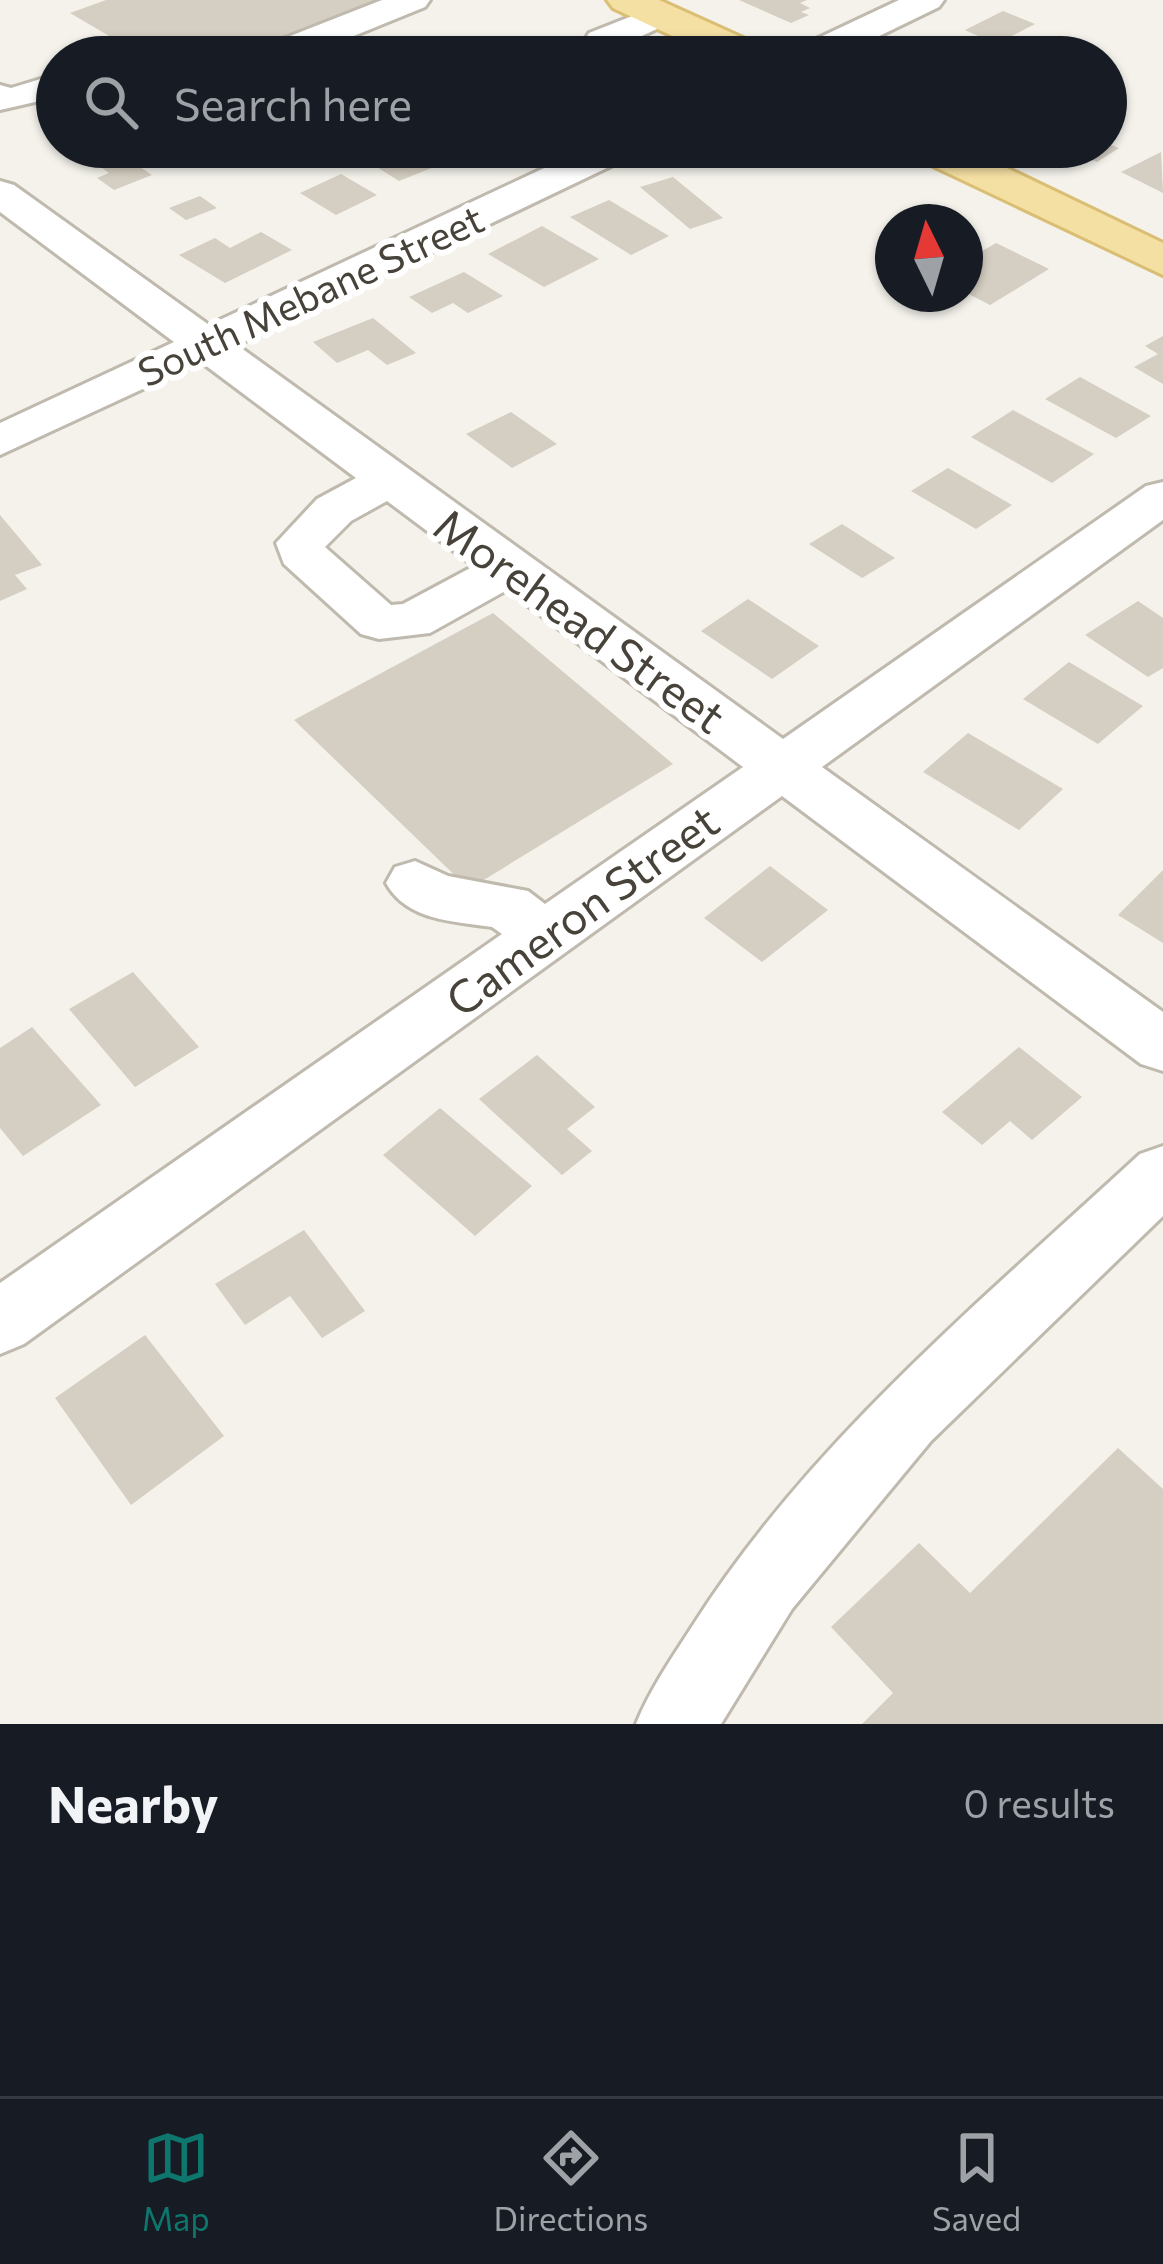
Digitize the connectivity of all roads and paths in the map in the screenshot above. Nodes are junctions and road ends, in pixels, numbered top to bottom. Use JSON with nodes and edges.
{"nodes":[{"id":1,"x":413,"y":0,"type":"edge"},
{"id":2,"x":927,"y":0,"type":"edge"},
{"id":3,"x":641,"y":5,"type":"edge"},
{"id":4,"x":323,"y":36,"type":"edge"},
{"id":5,"x":606,"y":36,"type":"edge"},
{"id":6,"x":706,"y":36,"type":"edge"},
{"id":7,"x":852,"y":36,"type":"edge"},
{"id":8,"x":36,"y":91,"type":"edge"},
{"id":9,"x":2,"y":100,"type":"edge"},
{"id":10,"x":576,"y":168,"type":"edge"},
{"id":11,"x":971,"y":168,"type":"edge"},
{"id":12,"x":0,"y":193,"type":"edge"},
{"id":13,"x":1163,"y":261,"type":"edge"},
{"id":14,"x":209,"y":343,"type":"junction"},
{"id":15,"x":0,"y":441,"type":"edge"},
{"id":16,"x":390,"y":479,"type":"junction"},
{"id":17,"x":1163,"y":497,"type":"edge"},
{"id":18,"x":508,"y":568,"type":"junction"},
{"id":19,"x":781,"y":764,"type":"junction"},
{"id":20,"x":415,"y":883,"type":"dead end"},
{"id":21,"x":546,"y":936,"type":"junction"},
{"id":22,"x":1163,"y":1046,"type":"edge"},
{"id":23,"x":1163,"y":1174,"type":"edge"},
{"id":24,"x":0,"y":1322,"type":"edge"},
{"id":25,"x":676,"y":1724,"type":"edge"}],
"edges":[{"from":1,"to":4,"type":"street"},
{"from":2,"to":7,"type":"street"},
{"from":3,"to":5,"type":"street"},
{"from":3,"to":6,"type":"main road"},
{"from":8,"to":9,"type":"street"},
{"from":10,"to":14,"type":"street","name":"South Mebane Street"},
{"from":11,"to":13,"type":"main road"},
{"from":12,"to":14,"type":"street","name":"Morehead Street"},
{"from":14,"to":15,"type":"street","name":"South Mebane Street"},
{"from":14,"to":16,"type":"street","name":"Morehead Street"},
{"from":16,"to":18,"type":"street","name":"Morehead Street"},
{"from":16,"to":18,"type":"street"},
{"from":17,"to":19,"type":"street","name":"Cameron Street"},
{"from":18,"to":19,"type":"street","name":"Morehead Street"},
{"from":19,"to":21,"type":"street","name":"Cameron Street"},
{"from":19,"to":22,"type":"street","name":"Morehead Street"},
{"from":20,"to":21,"type":"street"},
{"from":21,"to":24,"type":"street","name":"Cameron Street"},
{"from":23,"to":25,"type":"street"}]}
